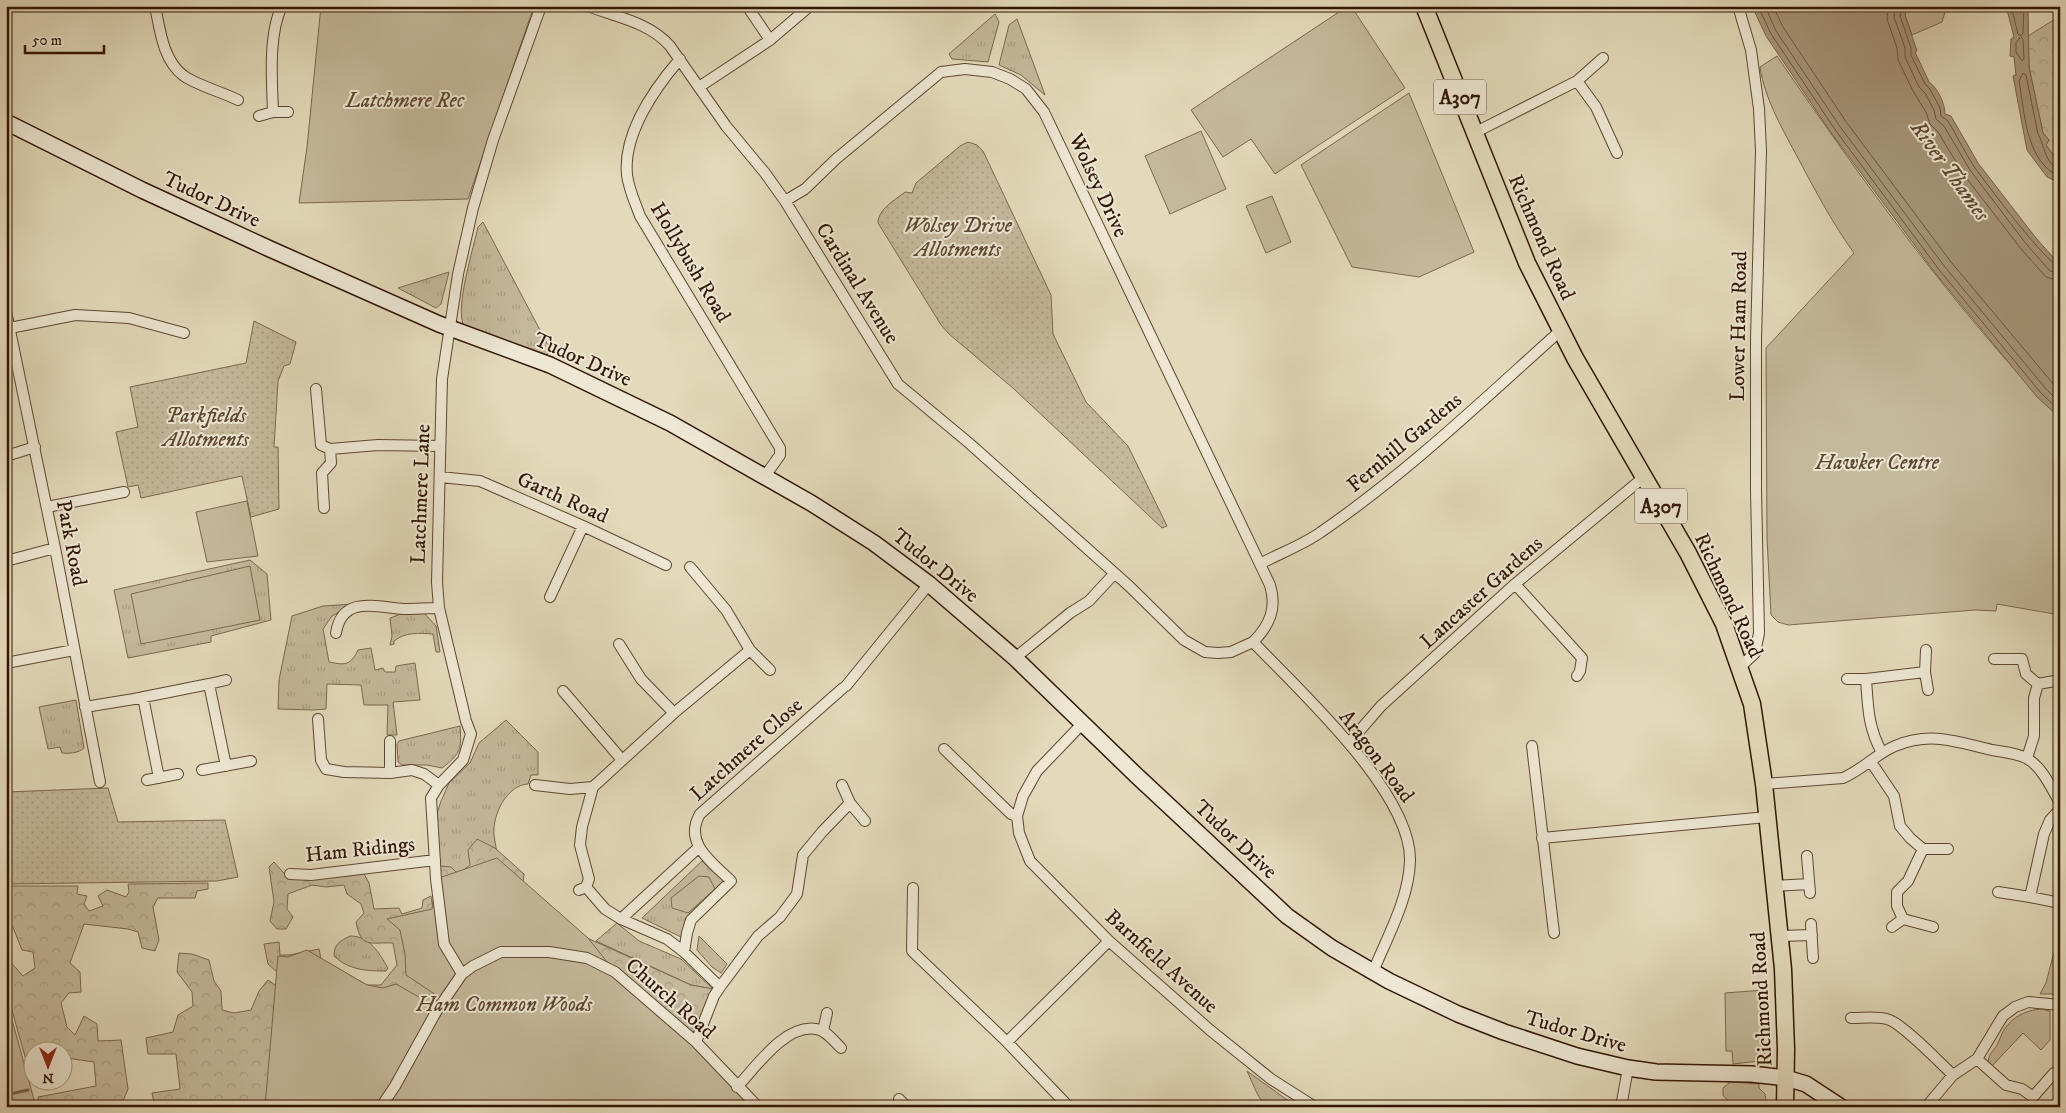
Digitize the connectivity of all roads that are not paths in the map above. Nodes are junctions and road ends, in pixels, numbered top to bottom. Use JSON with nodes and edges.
{"nodes":[{"id":1,"x":155,"y":6,"type":"edge"},
{"id":2,"x":282,"y":6,"type":"edge"},
{"id":3,"x":540,"y":6,"type":"edge"},
{"id":4,"x":588,"y":6,"type":"edge"},
{"id":5,"x":748,"y":6,"type":"edge"},
{"id":6,"x":810,"y":6,"type":"edge"},
{"id":7,"x":1424,"y":6,"type":"edge"},
{"id":8,"x":1738,"y":6,"type":"edge"},
{"id":9,"x":770,"y":40,"type":"junction"},
{"id":10,"x":1603,"y":58,"type":"dead end"},
{"id":11,"x":680,"y":59,"type":"junction"},
{"id":12,"x":1576,"y":81,"type":"junction"},
{"id":13,"x":699,"y":87,"type":"junction"},
{"id":14,"x":238,"y":100,"type":"dead end"},
{"id":15,"x":273,"y":112,"type":"junction"},
{"id":16,"x":288,"y":112,"type":"dead end"},
{"id":17,"x":259,"y":116,"type":"dead end"},
{"id":18,"x":6,"y":122,"type":"edge"},
{"id":19,"x":1474,"y":133,"type":"junction"},
{"id":20,"x":1617,"y":154,"type":"dead end"},
{"id":21,"x":785,"y":200,"type":"junction"},
{"id":22,"x":6,"y":311,"type":"edge"},
{"id":23,"x":10,"y":328,"type":"junction"},
{"id":24,"x":451,"y":329,"type":"junction"},
{"id":25,"x":1560,"y":331,"type":"junction"},
{"id":26,"x":184,"y":333,"type":"dead end"},
{"id":27,"x":9,"y":343,"type":"edge"},
{"id":28,"x":316,"y":389,"type":"dead end"},
{"id":29,"x":440,"y":446,"type":"junction"},
{"id":30,"x":34,"y":448,"type":"junction"},
{"id":31,"x":330,"y":449,"type":"junction"},
{"id":32,"x":6,"y":456,"type":"edge"},
{"id":33,"x":765,"y":476,"type":"junction"},
{"id":34,"x":440,"y":477,"type":"junction"},
{"id":35,"x":1644,"y":477,"type":"junction"},
{"id":36,"x":124,"y":492,"type":"dead end"},
{"id":37,"x":46,"y":507,"type":"junction"},
{"id":38,"x":324,"y":508,"type":"dead end"},
{"id":39,"x":583,"y":526,"type":"junction"},
{"id":40,"x":55,"y":548,"type":"junction"},
{"id":41,"x":6,"y":561,"type":"edge"},
{"id":42,"x":1260,"y":564,"type":"junction"},
{"id":43,"x":666,"y":565,"type":"dead end"},
{"id":44,"x":690,"y":567,"type":"dead end"},
{"id":45,"x":1114,"y":574,"type":"junction"},
{"id":46,"x":929,"y":584,"type":"junction"},
{"id":47,"x":1515,"y":584,"type":"junction"},
{"id":48,"x":550,"y":597,"type":"dead end"},
{"id":49,"x":439,"y":608,"type":"junction"},
{"id":50,"x":336,"y":633,"type":"dead end"},
{"id":51,"x":1253,"y":642,"type":"junction"},
{"id":52,"x":619,"y":644,"type":"dead end"},
{"id":53,"x":74,"y":650,"type":"junction"},
{"id":54,"x":750,"y":650,"type":"junction"},
{"id":55,"x":1926,"y":650,"type":"dead end"},
{"id":56,"x":1015,"y":658,"type":"junction"},
{"id":57,"x":1994,"y":660,"type":"dead end"},
{"id":58,"x":1738,"y":663,"type":"junction"},
{"id":59,"x":6,"y":664,"type":"edge"},
{"id":60,"x":770,"y":670,"type":"dead end"},
{"id":61,"x":1926,"y":672,"type":"junction"},
{"id":62,"x":1577,"y":676,"type":"dead end"},
{"id":63,"x":1847,"y":679,"type":"dead end"},
{"id":64,"x":1866,"y":679,"type":"junction"},
{"id":65,"x":226,"y":680,"type":"dead end"},
{"id":66,"x":2060,"y":680,"type":"edge"},
{"id":67,"x":209,"y":684,"type":"junction"},
{"id":68,"x":2038,"y":684,"type":"junction"},
{"id":69,"x":1928,"y":690,"type":"dead end"},
{"id":70,"x":563,"y":691,"type":"dead end"},
{"id":71,"x":143,"y":697,"type":"junction"},
{"id":72,"x":85,"y":707,"type":"junction"},
{"id":73,"x":674,"y":713,"type":"junction"},
{"id":74,"x":318,"y":718,"type":"dead end"},
{"id":75,"x":1082,"y":723,"type":"junction"},
{"id":76,"x":390,"y":741,"type":"dead end"},
{"id":77,"x":1350,"y":743,"type":"junction"},
{"id":78,"x":1532,"y":746,"type":"dead end"},
{"id":79,"x":944,"y":749,"type":"dead end"},
{"id":80,"x":1882,"y":753,"type":"junction"},
{"id":81,"x":2027,"y":758,"type":"junction"},
{"id":82,"x":622,"y":760,"type":"junction"},
{"id":83,"x":251,"y":761,"type":"dead end"},
{"id":84,"x":1871,"y":762,"type":"junction"},
{"id":85,"x":226,"y":766,"type":"junction"},
{"id":86,"x":202,"y":770,"type":"dead end"},
{"id":87,"x":390,"y":773,"type":"junction"},
{"id":88,"x":178,"y":774,"type":"dead end"},
{"id":89,"x":160,"y":778,"type":"junction"},
{"id":90,"x":147,"y":780,"type":"dead end"},
{"id":91,"x":100,"y":782,"type":"dead end"},
{"id":92,"x":1764,"y":784,"type":"junction"},
{"id":93,"x":439,"y":785,"type":"junction"},
{"id":94,"x":535,"y":785,"type":"dead end"},
{"id":95,"x":842,"y":785,"type":"dead end"},
{"id":96,"x":593,"y":787,"type":"junction"},
{"id":97,"x":850,"y":803,"type":"junction"},
{"id":98,"x":2060,"y":803,"type":"edge"},
{"id":99,"x":2060,"y":809,"type":"edge"},
{"id":100,"x":1017,"y":816,"type":"junction"},
{"id":101,"x":1767,"y":817,"type":"junction"},
{"id":102,"x":866,"y":821,"type":"dead end"},
{"id":103,"x":1542,"y":838,"type":"junction"},
{"id":104,"x":698,"y":848,"type":"junction"},
{"id":105,"x":1923,"y":849,"type":"junction"},
{"id":106,"x":1948,"y":849,"type":"dead end"},
{"id":107,"x":1807,"y":856,"type":"dead end"},
{"id":108,"x":435,"y":860,"type":"junction"},
{"id":109,"x":290,"y":874,"type":"dead end"},
{"id":110,"x":1774,"y":886,"type":"junction"},
{"id":111,"x":914,"y":888,"type":"dead end"},
{"id":112,"x":1998,"y":892,"type":"dead end"},
{"id":113,"x":2030,"y":897,"type":"junction"},
{"id":114,"x":2060,"y":902,"type":"edge"},
{"id":115,"x":621,"y":918,"type":"junction"},
{"id":116,"x":1902,"y":919,"type":"junction"},
{"id":117,"x":1811,"y":924,"type":"dead end"},
{"id":118,"x":1892,"y":927,"type":"dead end"},
{"id":119,"x":1933,"y":927,"type":"dead end"},
{"id":120,"x":1554,"y":933,"type":"dead end"},
{"id":121,"x":1780,"y":936,"type":"junction"},
{"id":122,"x":1812,"y":936,"type":"junction"},
{"id":123,"x":1109,"y":941,"type":"junction"},
{"id":124,"x":684,"y":952,"type":"junction"},
{"id":125,"x":1813,"y":958,"type":"dead end"},
{"id":126,"x":1373,"y":972,"type":"junction"},
{"id":127,"x":462,"y":974,"type":"junction"},
{"id":128,"x":720,"y":987,"type":"junction"},
{"id":129,"x":2060,"y":1005,"type":"edge"},
{"id":130,"x":828,"y":1013,"type":"dead end"},
{"id":131,"x":1851,"y":1018,"type":"dead end"},
{"id":132,"x":823,"y":1031,"type":"junction"},
{"id":133,"x":696,"y":1042,"type":"junction"},
{"id":134,"x":1007,"y":1042,"type":"junction"},
{"id":135,"x":841,"y":1048,"type":"dead end"},
{"id":136,"x":1977,"y":1059,"type":"junction"},
{"id":137,"x":1628,"y":1068,"type":"junction"},
{"id":138,"x":2054,"y":1073,"type":"dead end"},
{"id":139,"x":1953,"y":1075,"type":"junction"},
{"id":140,"x":1786,"y":1078,"type":"junction"},
{"id":141,"x":737,"y":1087,"type":"junction"},
{"id":142,"x":899,"y":1099,"type":"dead end"},
{"id":143,"x":381,"y":1107,"type":"edge"},
{"id":144,"x":758,"y":1107,"type":"edge"},
{"id":145,"x":907,"y":1107,"type":"edge"},
{"id":146,"x":1069,"y":1107,"type":"edge"},
{"id":147,"x":1315,"y":1107,"type":"edge"},
{"id":148,"x":1621,"y":1107,"type":"edge"},
{"id":149,"x":1785,"y":1107,"type":"edge"},
{"id":150,"x":1841,"y":1107,"type":"edge"},
{"id":151,"x":1926,"y":1107,"type":"edge"}],
"edges":[{"from":1,"to":14,"type":"street"},
{"from":2,"to":15,"type":"street"},
{"from":3,"to":24,"type":"street","name":"Latchmere Lane"},
{"from":4,"to":11,"type":"street","name":"Cardinal Avenue"},
{"from":5,"to":9,"type":"street"},
{"from":6,"to":9,"type":"street"},
{"from":7,"to":19,"type":"main road","name":"Richmond Road","number":"A307"},
{"from":8,"to":58,"type":"street","name":"Lower Ham Road"},
{"from":9,"to":13,"type":"street"},
{"from":10,"to":12,"type":"street"},
{"from":11,"to":13,"type":"street","name":"Cardinal Avenue"},
{"from":11,"to":33,"type":"street","name":"Hollybush Road"},
{"from":12,"to":19,"type":"street"},
{"from":12,"to":20,"type":"street"},
{"from":13,"to":21,"type":"street","name":"Cardinal Avenue"},
{"from":15,"to":16,"type":"street"},
{"from":15,"to":17,"type":"street"},
{"from":18,"to":24,"type":"street","name":"Tudor Drive"},
{"from":19,"to":25,"type":"main road","name":"Richmond Road","number":"A307"},
{"from":21,"to":42,"type":"street","name":"Wolsey Drive"},
{"from":21,"to":45,"type":"street","name":"Cardinal Avenue"},
{"from":22,"to":23,"type":"street","name":"Park Road"},
{"from":23,"to":26,"type":"street"},
{"from":23,"to":27,"type":"street","name":"Park Road"},
{"from":24,"to":29,"type":"street","name":"Latchmere Lane"},
{"from":24,"to":33,"type":"street","name":"Tudor Drive"},
{"from":25,"to":35,"type":"main road","name":"Richmond Road","number":"A307"},
{"from":25,"to":42,"type":"street","name":"Fernhill Gardens"},
{"from":27,"to":30,"type":"street","name":"Park Road"},
{"from":28,"to":31,"type":"street"},
{"from":29,"to":31,"type":"street"},
{"from":29,"to":34,"type":"street","name":"Latchmere Lane"},
{"from":30,"to":32,"type":"street"},
{"from":30,"to":37,"type":"street","name":"Park Road"},
{"from":31,"to":38,"type":"street"},
{"from":33,"to":46,"type":"street","name":"Tudor Drive"},
{"from":34,"to":39,"type":"street","name":"Garth Road"},
{"from":34,"to":49,"type":"street","name":"Latchmere Lane"},
{"from":35,"to":47,"type":"street","name":"Lancaster Gardens"},
{"from":35,"to":58,"type":"main road","name":"Richmond Road","number":"A307"},
{"from":36,"to":37,"type":"street"},
{"from":37,"to":40,"type":"street","name":"Park Road"},
{"from":39,"to":43,"type":"street","name":"Garth Road"},
{"from":39,"to":48,"type":"street"},
{"from":40,"to":41,"type":"street"},
{"from":40,"to":53,"type":"street","name":"Park Road"},
{"from":42,"to":51,"type":"street"},
{"from":44,"to":54,"type":"street"},
{"from":45,"to":51,"type":"street"},
{"from":45,"to":56,"type":"street"},
{"from":46,"to":56,"type":"street","name":"Tudor Drive"},
{"from":46,"to":104,"type":"street","name":"Latchmere Close"},
{"from":47,"to":62,"type":"street"},
{"from":47,"to":77,"type":"street","name":"Lancaster Gardens"},
{"from":49,"to":50,"type":"street"},
{"from":49,"to":93,"type":"street","name":"Latchmere Lane"},
{"from":51,"to":77,"type":"street","name":"Aragon Road"},
{"from":52,"to":73,"type":"street"},
{"from":53,"to":59,"type":"street"},
{"from":53,"to":72,"type":"street","name":"Park Road"},
{"from":54,"to":60,"type":"street"},
{"from":54,"to":73,"type":"street"},
{"from":55,"to":61,"type":"street"},
{"from":56,"to":75,"type":"street","name":"Tudor Drive"},
{"from":57,"to":68,"type":"street"},
{"from":58,"to":92,"type":"main road","name":"Richmond Road","number":"A307"},
{"from":61,"to":64,"type":"street"},
{"from":61,"to":69,"type":"street"},
{"from":63,"to":64,"type":"street"},
{"from":64,"to":80,"type":"street"},
{"from":65,"to":67,"type":"street"},
{"from":66,"to":68,"type":"street"},
{"from":67,"to":71,"type":"street"},
{"from":67,"to":85,"type":"street"},
{"from":68,"to":81,"type":"street"},
{"from":70,"to":82,"type":"street"},
{"from":71,"to":72,"type":"street"},
{"from":71,"to":89,"type":"street"},
{"from":72,"to":91,"type":"street","name":"Park Road"},
{"from":73,"to":82,"type":"street"},
{"from":74,"to":87,"type":"street"},
{"from":75,"to":100,"type":"street"},
{"from":75,"to":126,"type":"street","name":"Tudor Drive"},
{"from":76,"to":87,"type":"street"},
{"from":77,"to":126,"type":"street","name":"Aragon Road"},
{"from":78,"to":103,"type":"street"},
{"from":79,"to":100,"type":"street"},
{"from":80,"to":81,"type":"street"},
{"from":80,"to":84,"type":"street"},
{"from":81,"to":98,"type":"street"},
{"from":82,"to":96,"type":"street"},
{"from":83,"to":85,"type":"street"},
{"from":84,"to":92,"type":"street"},
{"from":84,"to":105,"type":"street"},
{"from":85,"to":86,"type":"street"},
{"from":87,"to":93,"type":"street"},
{"from":88,"to":89,"type":"street"},
{"from":89,"to":90,"type":"street"},
{"from":92,"to":101,"type":"main road","name":"Richmond Road","number":"A307"},
{"from":93,"to":108,"type":"street","name":"Latchmere Lane"},
{"from":94,"to":96,"type":"street"},
{"from":95,"to":97,"type":"street"},
{"from":96,"to":115,"type":"street"},
{"from":97,"to":102,"type":"street"},
{"from":97,"to":128,"type":"street"},
{"from":99,"to":113,"type":"street"},
{"from":100,"to":123,"type":"street","name":"Barnfield Avenue"},
{"from":101,"to":103,"type":"street"},
{"from":101,"to":110,"type":"main road","name":"Richmond Road","number":"A307"},
{"from":103,"to":120,"type":"street"},
{"from":104,"to":115,"type":"street"},
{"from":104,"to":124,"type":"street"},
{"from":105,"to":106,"type":"street"},
{"from":105,"to":116,"type":"street"},
{"from":107,"to":110,"type":"street"},
{"from":108,"to":109,"type":"street","name":"Ham Ridings"},
{"from":108,"to":127,"type":"street","name":"Latchmere Lane"},
{"from":110,"to":121,"type":"main road","name":"Richmond Road","number":"A307"},
{"from":111,"to":134,"type":"street"},
{"from":112,"to":113,"type":"street"},
{"from":113,"to":114,"type":"street"},
{"from":115,"to":124,"type":"street"},
{"from":116,"to":118,"type":"street"},
{"from":116,"to":119,"type":"street"},
{"from":117,"to":122,"type":"street"},
{"from":121,"to":122,"type":"street"},
{"from":121,"to":140,"type":"main road","name":"Richmond Road","number":"A307"},
{"from":122,"to":125,"type":"street"},
{"from":123,"to":134,"type":"street"},
{"from":123,"to":147,"type":"street","name":"Barnfield Avenue"},
{"from":124,"to":128,"type":"street"},
{"from":126,"to":137,"type":"street","name":"Tudor Drive"},
{"from":127,"to":133,"type":"street","name":"Church Road"},
{"from":127,"to":143,"type":"street","name":"Church Road"},
{"from":128,"to":133,"type":"street"},
{"from":129,"to":136,"type":"street"},
{"from":130,"to":132,"type":"street"},
{"from":131,"to":139,"type":"street"},
{"from":132,"to":135,"type":"street"},
{"from":132,"to":141,"type":"street"},
{"from":133,"to":141,"type":"street","name":"Church Road"},
{"from":134,"to":146,"type":"street"},
{"from":136,"to":138,"type":"street"},
{"from":136,"to":139,"type":"street"},
{"from":137,"to":140,"type":"street","name":"Tudor Drive"},
{"from":137,"to":148,"type":"street"},
{"from":139,"to":151,"type":"street"},
{"from":140,"to":149,"type":"main road","name":"Richmond Road","number":"A307"},
{"from":140,"to":150,"type":"street","name":"Tudor Drive"},
{"from":141,"to":144,"type":"street","name":"Church Road"},
{"from":142,"to":145,"type":"street"}]}
